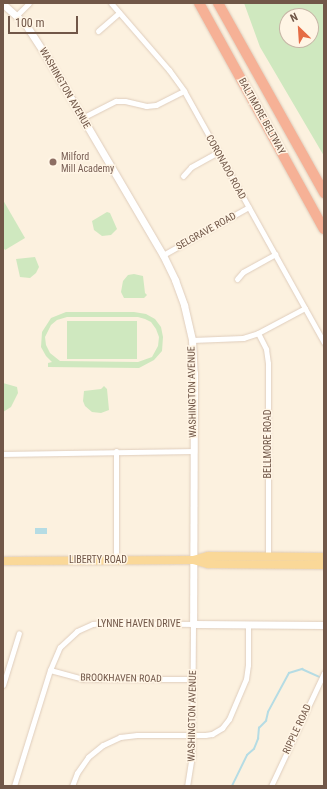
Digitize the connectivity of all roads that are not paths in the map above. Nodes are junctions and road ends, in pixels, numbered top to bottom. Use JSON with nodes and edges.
{"nodes":[{"id":1,"x":29,"y":3,"type":"edge"},
{"id":2,"x":111,"y":3,"type":"edge"},
{"id":3,"x":199,"y":3,"type":"edge"},
{"id":4,"x":218,"y":3,"type":"edge"},
{"id":5,"x":3,"y":4,"type":"edge"},
{"id":6,"x":119,"y":13,"type":"junction"},
{"id":7,"x":17,"y":15,"type":"junction"},
{"id":8,"x":98,"y":31,"type":"dead end"},
{"id":9,"x":184,"y":91,"type":"junction"},
{"id":10,"x":280,"y":115,"type":"junction"},
{"id":11,"x":82,"y":118,"type":"junction"},
{"id":12,"x":218,"y":152,"type":"junction"},
{"id":13,"x":183,"y":176,"type":"dead end"},
{"id":14,"x":324,"y":184,"type":"edge"},
{"id":15,"x":324,"y":193,"type":"edge"},
{"id":16,"x":249,"y":207,"type":"junction"},
{"id":17,"x":324,"y":229,"type":"edge"},
{"id":18,"x":275,"y":254,"type":"junction"},
{"id":19,"x":163,"y":255,"type":"junction"},
{"id":20,"x":237,"y":279,"type":"dead end"},
{"id":21,"x":304,"y":308,"type":"junction"},
{"id":22,"x":258,"y":333,"type":"junction"},
{"id":23,"x":192,"y":340,"type":"junction"},
{"id":24,"x":324,"y":343,"type":"edge"},
{"id":25,"x":116,"y":451,"type":"junction"},
{"id":26,"x":193,"y":451,"type":"junction"},
{"id":27,"x":3,"y":454,"type":"edge"},
{"id":28,"x":268,"y":556,"type":"junction"},
{"id":29,"x":324,"y":557,"type":"edge"},
{"id":30,"x":3,"y":560,"type":"edge"},
{"id":31,"x":116,"y":560,"type":"junction"},
{"id":32,"x":193,"y":560,"type":"junction"},
{"id":33,"x":324,"y":565,"type":"edge"},
{"id":34,"x":193,"y":624,"type":"junction"},
{"id":35,"x":248,"y":624,"type":"junction"},
{"id":36,"x":324,"y":625,"type":"edge"},
{"id":37,"x":19,"y":633,"type":"dead end"},
{"id":38,"x":50,"y":670,"type":"junction"},
{"id":39,"x":322,"y":676,"type":"edge"},
{"id":40,"x":192,"y":679,"type":"junction"},
{"id":41,"x":3,"y":685,"type":"edge"},
{"id":42,"x":193,"y":735,"type":"junction"},
{"id":43,"x":14,"y":786,"type":"edge"},
{"id":44,"x":72,"y":786,"type":"edge"},
{"id":45,"x":187,"y":786,"type":"edge"},
{"id":46,"x":271,"y":786,"type":"edge"}],
"edges":[{"from":1,"to":7,"type":"street"},
{"from":2,"to":6,"type":"street","name":"CORONADO ROAD"},
{"from":3,"to":17,"type":"highway","name":"BALTIMORE BELTWAY"},
{"from":4,"to":10,"type":"highway","name":"BALTIMORE BELTWAY"},
{"from":5,"to":7,"type":"main road","name":"WASHINGTON AVENUE"},
{"from":6,"to":8,"type":"street"},
{"from":6,"to":9,"type":"street","name":"CORONADO ROAD"},
{"from":7,"to":11,"type":"main road","name":"WASHINGTON AVENUE"},
{"from":9,"to":11,"type":"street"},
{"from":9,"to":12,"type":"street","name":"CORONADO ROAD"},
{"from":10,"to":14,"type":"highway"},
{"from":10,"to":15,"type":"highway","name":"BALTIMORE BELTWAY"},
{"from":11,"to":19,"type":"main road","name":"WASHINGTON AVENUE"},
{"from":12,"to":13,"type":"street"},
{"from":12,"to":16,"type":"street","name":"CORONADO ROAD"},
{"from":16,"to":18,"type":"street","name":"CORONADO ROAD"},
{"from":16,"to":19,"type":"street","name":"SELGRAVE ROAD"},
{"from":18,"to":20,"type":"street"},
{"from":18,"to":21,"type":"street","name":"CORONADO ROAD"},
{"from":19,"to":23,"type":"main road","name":"WASHINGTON AVENUE"},
{"from":21,"to":22,"type":"street"},
{"from":21,"to":24,"type":"street","name":"CORONADO ROAD"},
{"from":22,"to":23,"type":"street"},
{"from":22,"to":28,"type":"street","name":"BELLMORE ROAD"},
{"from":23,"to":26,"type":"main road","name":"WASHINGTON AVENUE"},
{"from":25,"to":26,"type":"street"},
{"from":25,"to":27,"type":"street"},
{"from":25,"to":31,"type":"street"},
{"from":26,"to":32,"type":"main road","name":"WASHINGTON AVENUE"},
{"from":28,"to":29,"type":"main road","name":"LIBERTY ROAD"},
{"from":28,"to":32,"type":"main road","name":"LIBERTY ROAD"},
{"from":30,"to":31,"type":"main road","name":"LIBERTY ROAD"},
{"from":31,"to":32,"type":"main road","name":"LIBERTY ROAD"},
{"from":32,"to":33,"type":"main road","name":"LIBERTY ROAD"},
{"from":32,"to":34,"type":"main road","name":"WASHINGTON AVENUE"},
{"from":34,"to":35,"type":"main road","name":"LYNNE HAVEN DRIVE"},
{"from":34,"to":38,"type":"street","name":"LYNNE HAVEN DRIVE"},
{"from":34,"to":40,"type":"street","name":"WASHINGTON AVENUE"},
{"from":35,"to":36,"type":"main road","name":"LYNNE HAVEN DRIVE"},
{"from":35,"to":42,"type":"street"},
{"from":37,"to":41,"type":"street"},
{"from":38,"to":40,"type":"street","name":"BROOKHAVEN ROAD"},
{"from":38,"to":43,"type":"street","name":"LYNNE HAVEN DRIVE"},
{"from":39,"to":46,"type":"street","name":"RIPPLE ROAD"},
{"from":40,"to":42,"type":"street","name":"WASHINGTON AVENUE"},
{"from":42,"to":44,"type":"street"},
{"from":42,"to":45,"type":"street","name":"WASHINGTON AVENUE"}]}
